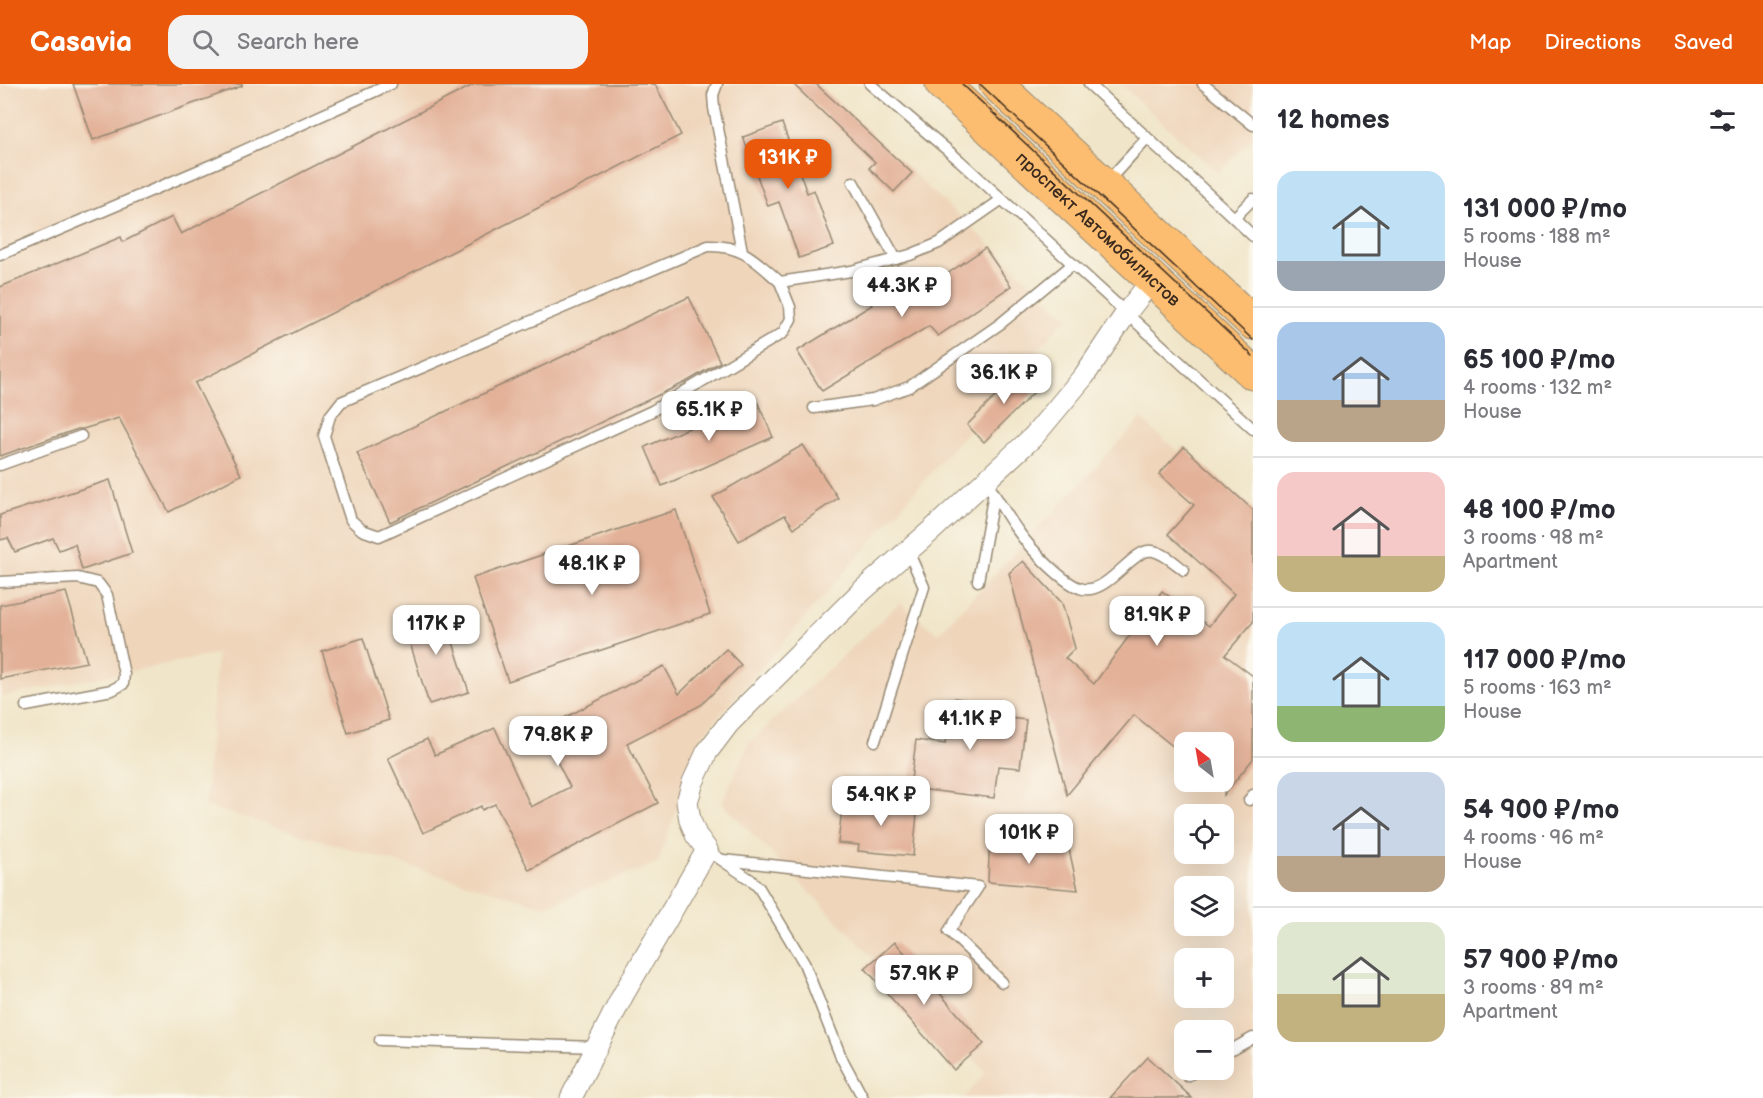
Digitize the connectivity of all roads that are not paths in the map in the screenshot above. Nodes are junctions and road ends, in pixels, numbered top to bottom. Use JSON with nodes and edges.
{"nodes":[{"id":1,"x":392,"y":84,"type":"edge"},
{"id":2,"x":717,"y":84,"type":"edge"},
{"id":3,"x":870,"y":84,"type":"edge"},
{"id":4,"x":942,"y":84,"type":"edge"},
{"id":5,"x":996,"y":84,"type":"edge"},
{"id":6,"x":1089,"y":84,"type":"edge"},
{"id":7,"x":1203,"y":84,"type":"edge"},
{"id":8,"x":1253,"y":125,"type":"edge"},
{"id":9,"x":1147,"y":138,"type":"junction"},
{"id":10,"x":852,"y":182,"type":"dead end"},
{"id":11,"x":1104,"y":185,"type":"junction"},
{"id":12,"x":1253,"y":199,"type":"edge"},
{"id":13,"x":1001,"y":200,"type":"junction"},
{"id":14,"x":1234,"y":218,"type":"junction"},
{"id":15,"x":1253,"y":236,"type":"edge"},
{"id":16,"x":742,"y":251,"type":"junction"},
{"id":17,"x":0,"y":255,"type":"edge"},
{"id":18,"x":896,"y":259,"type":"junction"},
{"id":19,"x":1073,"y":264,"type":"junction"},
{"id":20,"x":1153,"y":279,"type":"junction"},
{"id":21,"x":780,"y":282,"type":"junction"},
{"id":22,"x":1127,"y":312,"type":"junction"},
{"id":23,"x":1253,"y":323,"type":"edge"},
{"id":24,"x":1253,"y":373,"type":"edge"},
{"id":25,"x":814,"y":408,"type":"dead end"},
{"id":26,"x":1253,"y":429,"type":"edge"},
{"id":27,"x":81,"y":436,"type":"dead end"},
{"id":28,"x":0,"y":465,"type":"edge"},
{"id":29,"x":990,"y":487,"type":"junction"},
{"id":30,"x":908,"y":551,"type":"junction"},
{"id":31,"x":1185,"y":570,"type":"dead end"},
{"id":32,"x":978,"y":581,"type":"dead end"},
{"id":33,"x":0,"y":582,"type":"edge"},
{"id":34,"x":26,"y":706,"type":"dead end"},
{"id":35,"x":875,"y":741,"type":"dead end"},
{"id":36,"x":715,"y":855,"type":"junction"},
{"id":37,"x":1002,"y":982,"type":"dead end"},
{"id":38,"x":1253,"y":1038,"type":"edge"},
{"id":39,"x":380,"y":1040,"type":"dead end"},
{"id":40,"x":597,"y":1047,"type":"junction"},
{"id":41,"x":1234,"y":1048,"type":"edge"},
{"id":42,"x":571,"y":1098,"type":"edge"},
{"id":43,"x":863,"y":1098,"type":"edge"}],
"edges":[{"from":1,"to":17,"type":"lane"},
{"from":2,"to":16,"type":"lane"},
{"from":3,"to":13,"type":"lane"},
{"from":4,"to":20,"type":"main road","name":"проспект Автомобилистов"},
{"from":5,"to":11,"type":"main road","name":"проспект Автомобилистов"},
{"from":6,"to":9,"type":"lane"},
{"from":7,"to":8,"type":"lane"},
{"from":9,"to":11,"type":"lane"},
{"from":9,"to":14,"type":"lane"},
{"from":10,"to":18,"type":"lane"},
{"from":11,"to":23,"type":"main road","name":"проспект Автомобилистов"},
{"from":12,"to":14,"type":"lane"},
{"from":13,"to":18,"type":"lane"},
{"from":13,"to":19,"type":"lane"},
{"from":14,"to":15,"type":"lane"},
{"from":16,"to":21,"type":"lane"},
{"from":16,"to":21,"type":"lane"},
{"from":18,"to":21,"type":"lane"},
{"from":19,"to":22,"type":"lane"},
{"from":19,"to":25,"type":"lane"},
{"from":20,"to":22,"type":"street"},
{"from":20,"to":24,"type":"main road","name":"проспект Автомобилистов"},
{"from":22,"to":26,"type":"lane"},
{"from":22,"to":29,"type":"street"},
{"from":27,"to":28,"type":"lane"},
{"from":29,"to":30,"type":"street"},
{"from":29,"to":31,"type":"lane"},
{"from":29,"to":32,"type":"lane"},
{"from":30,"to":35,"type":"lane"},
{"from":30,"to":36,"type":"street"},
{"from":33,"to":34,"type":"lane"},
{"from":36,"to":37,"type":"lane"},
{"from":36,"to":40,"type":"street"},
{"from":36,"to":43,"type":"lane"},
{"from":38,"to":41,"type":"lane"},
{"from":39,"to":40,"type":"lane"},
{"from":40,"to":42,"type":"street"}]}
